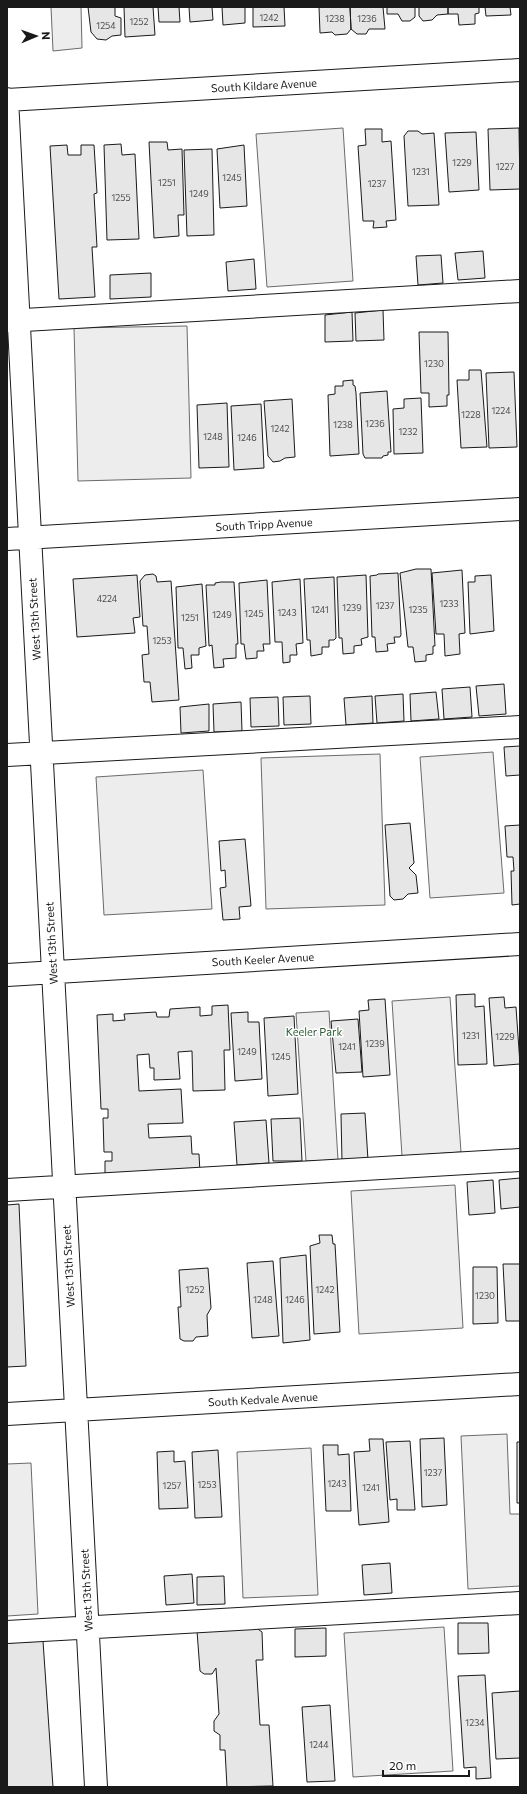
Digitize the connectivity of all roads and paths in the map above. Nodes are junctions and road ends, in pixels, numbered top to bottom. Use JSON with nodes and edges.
{"nodes":[{"id":1,"x":520,"y":70,"type":"edge"},
{"id":2,"x":7,"y":99,"type":"edge"},
{"id":3,"x":520,"y":291,"type":"edge"},
{"id":4,"x":13,"y":321,"type":"edge"},
{"id":5,"x":520,"y":509,"type":"edge"},
{"id":6,"x":30,"y":538,"type":"junction"},
{"id":7,"x":7,"y":539,"type":"edge"},
{"id":8,"x":520,"y":727,"type":"edge"},
{"id":9,"x":41,"y":754,"type":"junction"},
{"id":10,"x":7,"y":755,"type":"edge"},
{"id":11,"x":520,"y":944,"type":"edge"},
{"id":12,"x":53,"y":972,"type":"junction"},
{"id":13,"x":7,"y":975,"type":"edge"},
{"id":14,"x":520,"y":1160,"type":"edge"},
{"id":15,"x":64,"y":1187,"type":"junction"},
{"id":16,"x":7,"y":1190,"type":"edge"},
{"id":17,"x":520,"y":1384,"type":"edge"},
{"id":18,"x":76,"y":1410,"type":"junction"},
{"id":19,"x":7,"y":1414,"type":"edge"},
{"id":20,"x":520,"y":1603,"type":"edge"},
{"id":21,"x":88,"y":1628,"type":"junction"},
{"id":22,"x":7,"y":1632,"type":"edge"},
{"id":23,"x":96,"y":1787,"type":"edge"}],
"edges":[{"from":1,"to":2,"type":"street","name":"South Kildare Avenue"},
{"from":2,"to":4,"type":"street","name":"West 13th Street"},
{"from":3,"to":4,"type":"street"},
{"from":4,"to":6,"type":"street","name":"West 13th Street"},
{"from":5,"to":6,"type":"street","name":"South Tripp Avenue"},
{"from":6,"to":7,"type":"street","name":"South Tripp Avenue"},
{"from":6,"to":9,"type":"street","name":"West 13th Street"},
{"from":8,"to":9,"type":"street"},
{"from":9,"to":10,"type":"street"},
{"from":9,"to":12,"type":"street","name":"West 13th Street"},
{"from":11,"to":12,"type":"street","name":"South Keeler Avenue"},
{"from":12,"to":13,"type":"street","name":"South Keeler Avenue"},
{"from":12,"to":15,"type":"street","name":"West 13th Street"},
{"from":14,"to":15,"type":"street"},
{"from":15,"to":16,"type":"street"},
{"from":15,"to":18,"type":"street","name":"West 13th Street"},
{"from":17,"to":18,"type":"street","name":"South Kedvale Avenue"},
{"from":18,"to":19,"type":"street","name":"South Kedvale Avenue"},
{"from":18,"to":21,"type":"street","name":"West 13th Street"},
{"from":20,"to":21,"type":"street"},
{"from":21,"to":22,"type":"street"},
{"from":21,"to":23,"type":"street","name":"West 13th Street"}]}
